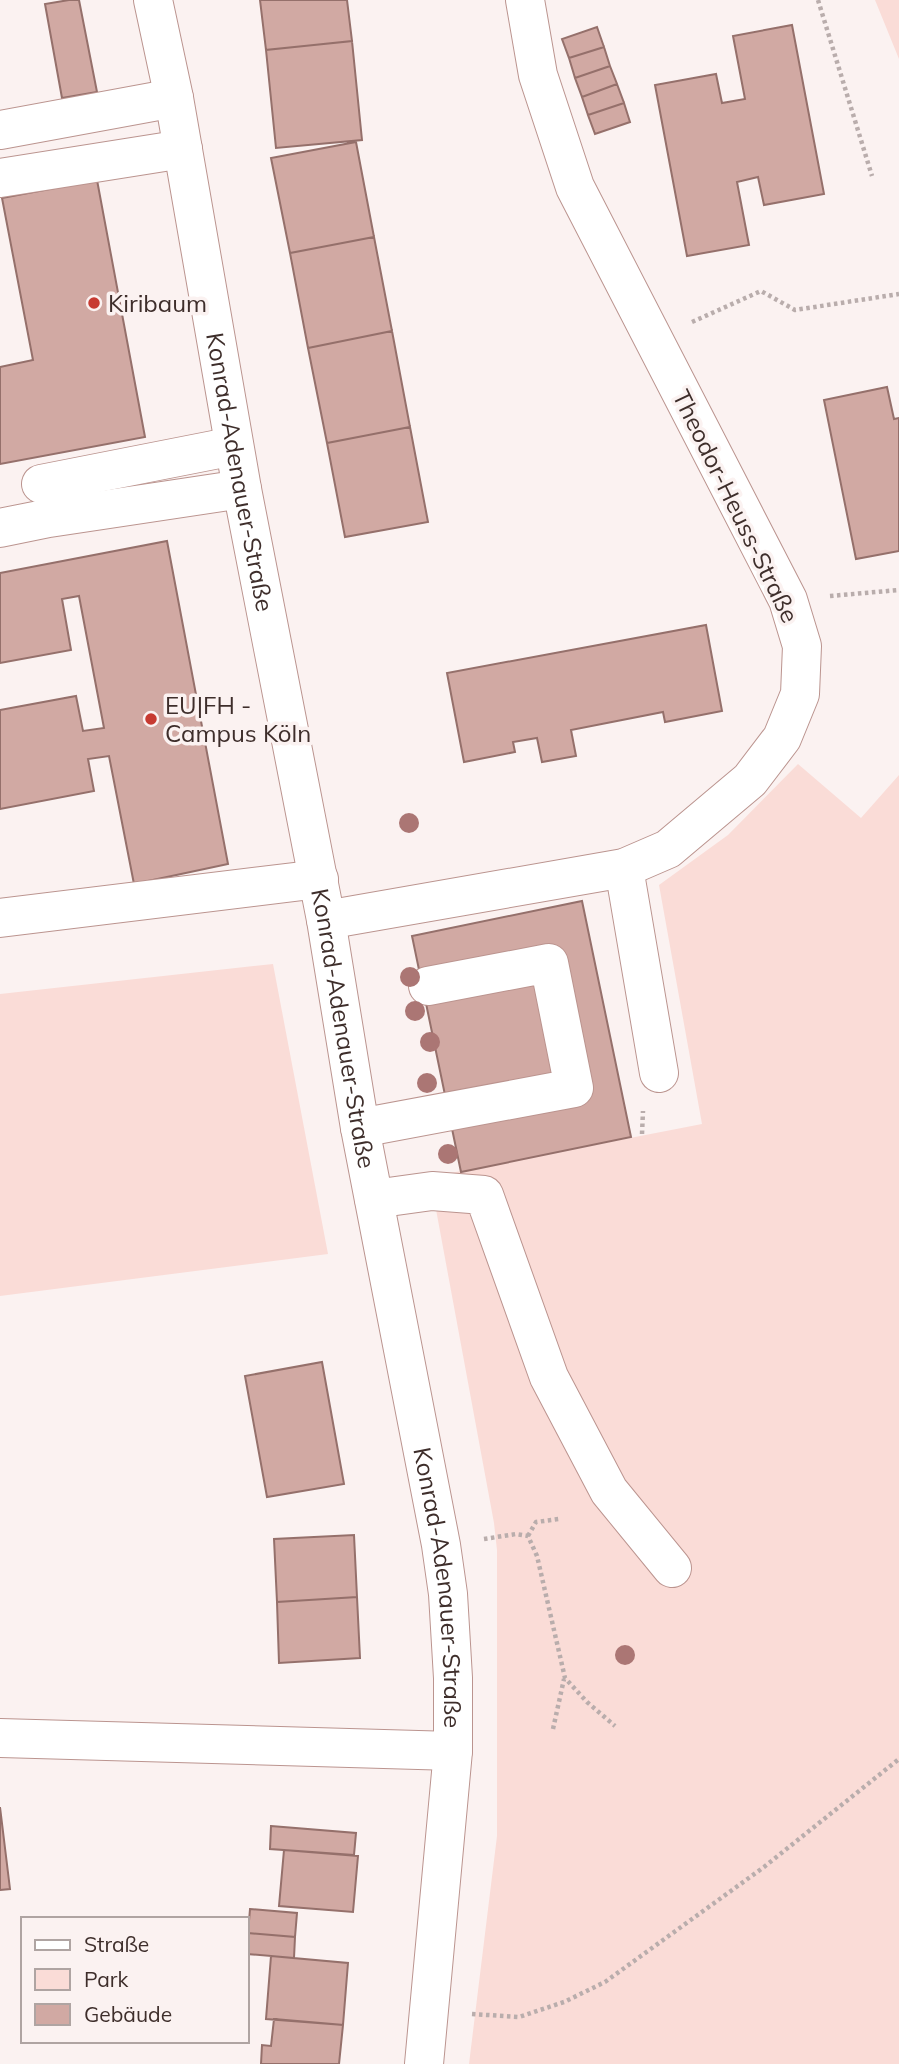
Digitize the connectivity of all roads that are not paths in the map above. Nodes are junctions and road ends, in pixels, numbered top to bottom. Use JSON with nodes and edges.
{"nodes":[{"id":1,"x":153,"y":0,"type":"edge"},
{"id":2,"x":525,"y":0,"type":"edge"},
{"id":3,"x":174,"y":98,"type":"junction"},
{"id":4,"x":0,"y":130,"type":"edge"},
{"id":5,"x":183,"y":149,"type":"junction"},
{"id":6,"x":0,"y":178,"type":"edge"},
{"id":7,"x":234,"y":446,"type":"junction"},
{"id":8,"x":41,"y":484,"type":"dead end"},
{"id":9,"x":242,"y":489,"type":"junction"},
{"id":10,"x":0,"y":528,"type":"edge"},
{"id":11,"x":624,"y":869,"type":"junction"},
{"id":12,"x":319,"y":879,"type":"junction"},
{"id":13,"x":0,"y":918,"type":"edge"},
{"id":14,"x":326,"y":920,"type":"junction"},
{"id":15,"x":428,"y":986,"type":"dead end"},
{"id":16,"x":659,"y":1073,"type":"dead end"},
{"id":17,"x":360,"y":1128,"type":"junction"},
{"id":18,"x":374,"y":1199,"type":"junction"},
{"id":19,"x":671,"y":1567,"type":"dead end"},
{"id":20,"x":0,"y":1738,"type":"edge"},
{"id":21,"x":453,"y":1751,"type":"junction"},
{"id":22,"x":424,"y":2064,"type":"edge"}],
"edges":[{"from":1,"to":3,"type":"street","name":"Konrad-Adenauer-Straße"},
{"from":2,"to":11,"type":"street","name":"Theodor-Heuss-Straße"},
{"from":3,"to":4,"type":"street"},
{"from":3,"to":5,"type":"street","name":"Konrad-Adenauer-Straße"},
{"from":5,"to":6,"type":"street"},
{"from":5,"to":7,"type":"street","name":"Konrad-Adenauer-Straße"},
{"from":7,"to":8,"type":"street"},
{"from":7,"to":9,"type":"street","name":"Konrad-Adenauer-Straße"},
{"from":9,"to":10,"type":"street"},
{"from":9,"to":12,"type":"street","name":"Konrad-Adenauer-Straße"},
{"from":11,"to":14,"type":"street","name":"Theodor-Heuss-Straße"},
{"from":11,"to":16,"type":"street"},
{"from":12,"to":13,"type":"street"},
{"from":12,"to":14,"type":"street","name":"Konrad-Adenauer-Straße"},
{"from":14,"to":17,"type":"street","name":"Konrad-Adenauer-Straße"},
{"from":15,"to":17,"type":"street"},
{"from":17,"to":18,"type":"street","name":"Konrad-Adenauer-Straße"},
{"from":18,"to":19,"type":"street"},
{"from":18,"to":21,"type":"street","name":"Konrad-Adenauer-Straße"},
{"from":20,"to":21,"type":"street"},
{"from":21,"to":22,"type":"street","name":"Konrad-Adenauer-Straße"}]}
